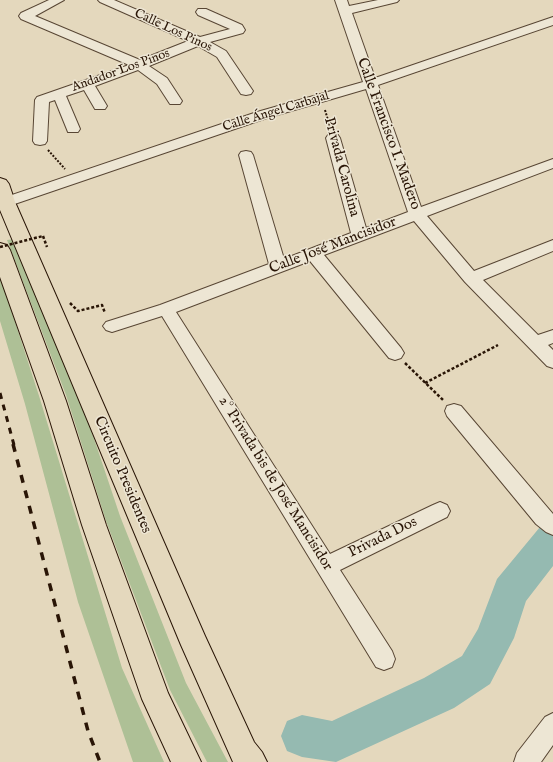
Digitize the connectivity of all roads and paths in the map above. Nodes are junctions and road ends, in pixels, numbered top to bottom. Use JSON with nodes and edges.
{"nodes":[{"id":1,"x":58,"y":0,"type":"edge"},
{"id":2,"x":104,"y":0,"type":"edge"},
{"id":3,"x":393,"y":0,"type":"edge"},
{"id":4,"x":343,"y":5,"type":"edge"},
{"id":5,"x":202,"y":12,"type":"dead end"},
{"id":6,"x":553,"y":21,"type":"edge"},
{"id":7,"x":199,"y":41,"type":"junction"},
{"id":8,"x":140,"y":65,"type":"junction"},
{"id":9,"x":87,"y":84,"type":"junction"},
{"id":10,"x":370,"y":84,"type":"junction"},
{"id":11,"x":246,"y":91,"type":"dead end"},
{"id":12,"x":59,"y":94,"type":"junction"},
{"id":13,"x":322,"y":98,"type":"junction"},
{"id":14,"x":175,"y":101,"type":"dead end"},
{"id":15,"x":100,"y":106,"type":"dead end"},
{"id":16,"x":73,"y":129,"type":"dead end"},
{"id":17,"x":333,"y":138,"type":"joint"},
{"id":18,"x":40,"y":141,"type":"joint"},
{"id":19,"x":246,"y":155,"type":"dead end"},
{"id":20,"x":553,"y":163,"type":"edge"},
{"id":21,"x":74,"y":180,"type":"junction"},
{"id":22,"x":2,"y":196,"type":"edge"},
{"id":23,"x":416,"y":214,"type":"junction"},
{"id":24,"x":360,"y":236,"type":"junction"},
{"id":25,"x":553,"y":246,"type":"edge"},
{"id":26,"x":47,"y":247,"type":"dead end"},
{"id":27,"x":0,"y":248,"type":"edge"},
{"id":28,"x":314,"y":252,"type":"junction"},
{"id":29,"x":278,"y":267,"type":"junction"},
{"id":30,"x":472,"y":278,"type":"junction"},
{"id":31,"x":66,"y":299,"type":"dead end"},
{"id":32,"x":166,"y":310,"type":"junction"},
{"id":33,"x":112,"y":326,"type":"joint"},
{"id":34,"x":553,"y":336,"type":"edge"},
{"id":35,"x":536,"y":343,"type":"junction"},
{"id":36,"x":498,"y":345,"type":"dead end"},
{"id":37,"x":395,"y":353,"type":"joint"},
{"id":38,"x":553,"y":360,"type":"edge"},
{"id":39,"x":425,"y":383,"type":"junction"},
{"id":40,"x":454,"y":411,"type":"joint"},
{"id":41,"x":440,"y":511,"type":"dead end"},
{"id":42,"x":548,"y":522,"type":"edge"},
{"id":43,"x":326,"y":566,"type":"junction"},
{"id":44,"x":384,"y":659,"type":"dead end"},
{"id":45,"x":553,"y":725,"type":"edge"},
{"id":46,"x":186,"y":762,"type":"edge"},
{"id":47,"x":252,"y":762,"type":"edge"},
{"id":48,"x":526,"y":762,"type":"edge"}],
"edges":[{"from":1,"to":8,"type":"street"},
{"from":2,"to":7,"type":"street","name":"Calle Los Pinos"},
{"from":3,"to":4,"type":"street"},
{"from":4,"to":10,"type":"street","name":"Calle Francisco I. Madero"},
{"from":5,"to":7,"type":"street","name":"Andador Los Pinos"},
{"from":6,"to":10,"type":"street","name":"Calle Ángel Carbajal"},
{"from":7,"to":8,"type":"street","name":"Andador Los Pinos"},
{"from":7,"to":11,"type":"street","name":"Calle Los Pinos"},
{"from":8,"to":9,"type":"street","name":"Andador Los Pinos"},
{"from":8,"to":14,"type":"street"},
{"from":9,"to":12,"type":"street","name":"Andador Los Pinos"},
{"from":9,"to":15,"type":"street"},
{"from":10,"to":13,"type":"street","name":"Calle Ángel Carbajal"},
{"from":10,"to":23,"type":"street","name":"Calle Francisco I. Madero"},
{"from":12,"to":16,"type":"street"},
{"from":12,"to":18,"type":"street","name":"Andador Los Pinos"},
{"from":13,"to":17,"type":"path","name":"Privada Carolina"},
{"from":13,"to":21,"type":"street","name":"Calle Ángel Carbajal"},
{"from":17,"to":24,"type":"street","name":"Privada Carolina"},
{"from":18,"to":21,"type":"path"},
{"from":19,"to":29,"type":"street"},
{"from":20,"to":23,"type":"street","name":"Calle José Mancisidor"},
{"from":21,"to":22,"type":"street","name":"Calle Ángel Carbajal"},
{"from":22,"to":47,"type":"main road","name":"Circuito Presidentes"},
{"from":23,"to":24,"type":"street","name":"Calle José Mancisidor"},
{"from":23,"to":30,"type":"street","name":"Calle Francisco I. Madero"},
{"from":24,"to":28,"type":"street","name":"Calle José Mancisidor"},
{"from":25,"to":30,"type":"street"},
{"from":26,"to":27,"type":"path","bridge":true},
{"from":27,"to":46,"type":"main road"},
{"from":28,"to":29,"type":"street","name":"Calle José Mancisidor"},
{"from":28,"to":37,"type":"street"},
{"from":29,"to":32,"type":"street","name":"Calle José Mancisidor"},
{"from":30,"to":35,"type":"street","name":"Calle Francisco I. Madero"},
{"from":31,"to":33,"type":"path"},
{"from":32,"to":33,"type":"street","name":"Calle José Mancisidor"},
{"from":32,"to":43,"type":"street","name":"2° Privada bis de José Mancisidor"},
{"from":34,"to":35,"type":"street"},
{"from":35,"to":38,"type":"street","name":"Calle Francisco I. Madero"},
{"from":36,"to":39,"type":"path"},
{"from":37,"to":39,"type":"path"},
{"from":39,"to":40,"type":"path"},
{"from":40,"to":42,"type":"street"},
{"from":41,"to":43,"type":"street","name":"Privada Dos"},
{"from":43,"to":44,"type":"street","name":"2° Privada bis de José Mancisidor"},
{"from":45,"to":48,"type":"street"}]}
